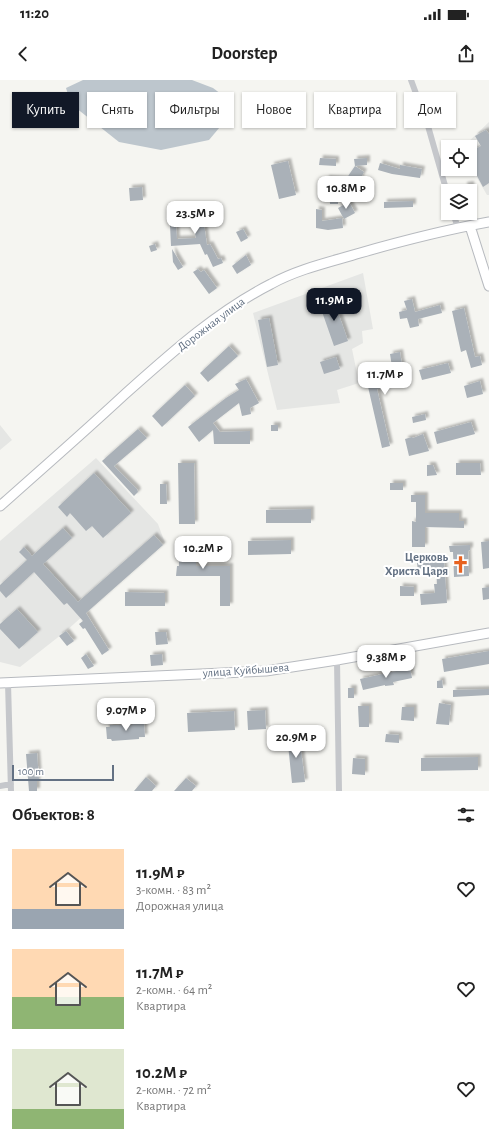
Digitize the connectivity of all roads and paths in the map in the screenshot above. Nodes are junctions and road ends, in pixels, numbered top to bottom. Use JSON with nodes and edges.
{"nodes":[{"id":1,"x":411,"y":80,"type":"edge"},
{"id":2,"x":445,"y":184,"type":"edge"},
{"id":3,"x":455,"y":220,"type":"edge"},
{"id":4,"x":489,"y":222,"type":"edge"},
{"id":5,"x":470,"y":226,"type":"junction"},
{"id":6,"x":458,"y":228,"type":"junction"},
{"id":7,"x":489,"y":286,"type":"edge"},
{"id":8,"x":0,"y":506,"type":"edge"},
{"id":9,"x":489,"y":633,"type":"edge"},
{"id":10,"x":338,"y":660,"type":"junction"},
{"id":11,"x":4,"y":683,"type":"edge"},
{"id":12,"x":0,"y":786,"type":"edge"},
{"id":13,"x":11,"y":788,"type":"edge"},
{"id":14,"x":339,"y":791,"type":"edge"}],
"edges":[{"from":1,"to":2,"type":"street"},
{"from":3,"to":6,"type":"street"},
{"from":4,"to":5,"type":"street","name":"Дорожная улица"},
{"from":5,"to":6,"type":"street","name":"Дорожная улица"},
{"from":5,"to":7,"type":"street"},
{"from":6,"to":8,"type":"street","name":"Дорожная улица"},
{"from":9,"to":10,"type":"street","name":"улица Куйбышева"},
{"from":10,"to":11,"type":"street","name":"улица Куйбышева"},
{"from":10,"to":14,"type":"street"},
{"from":11,"to":13,"type":"street"},
{"from":12,"to":13,"type":"street"}]}
